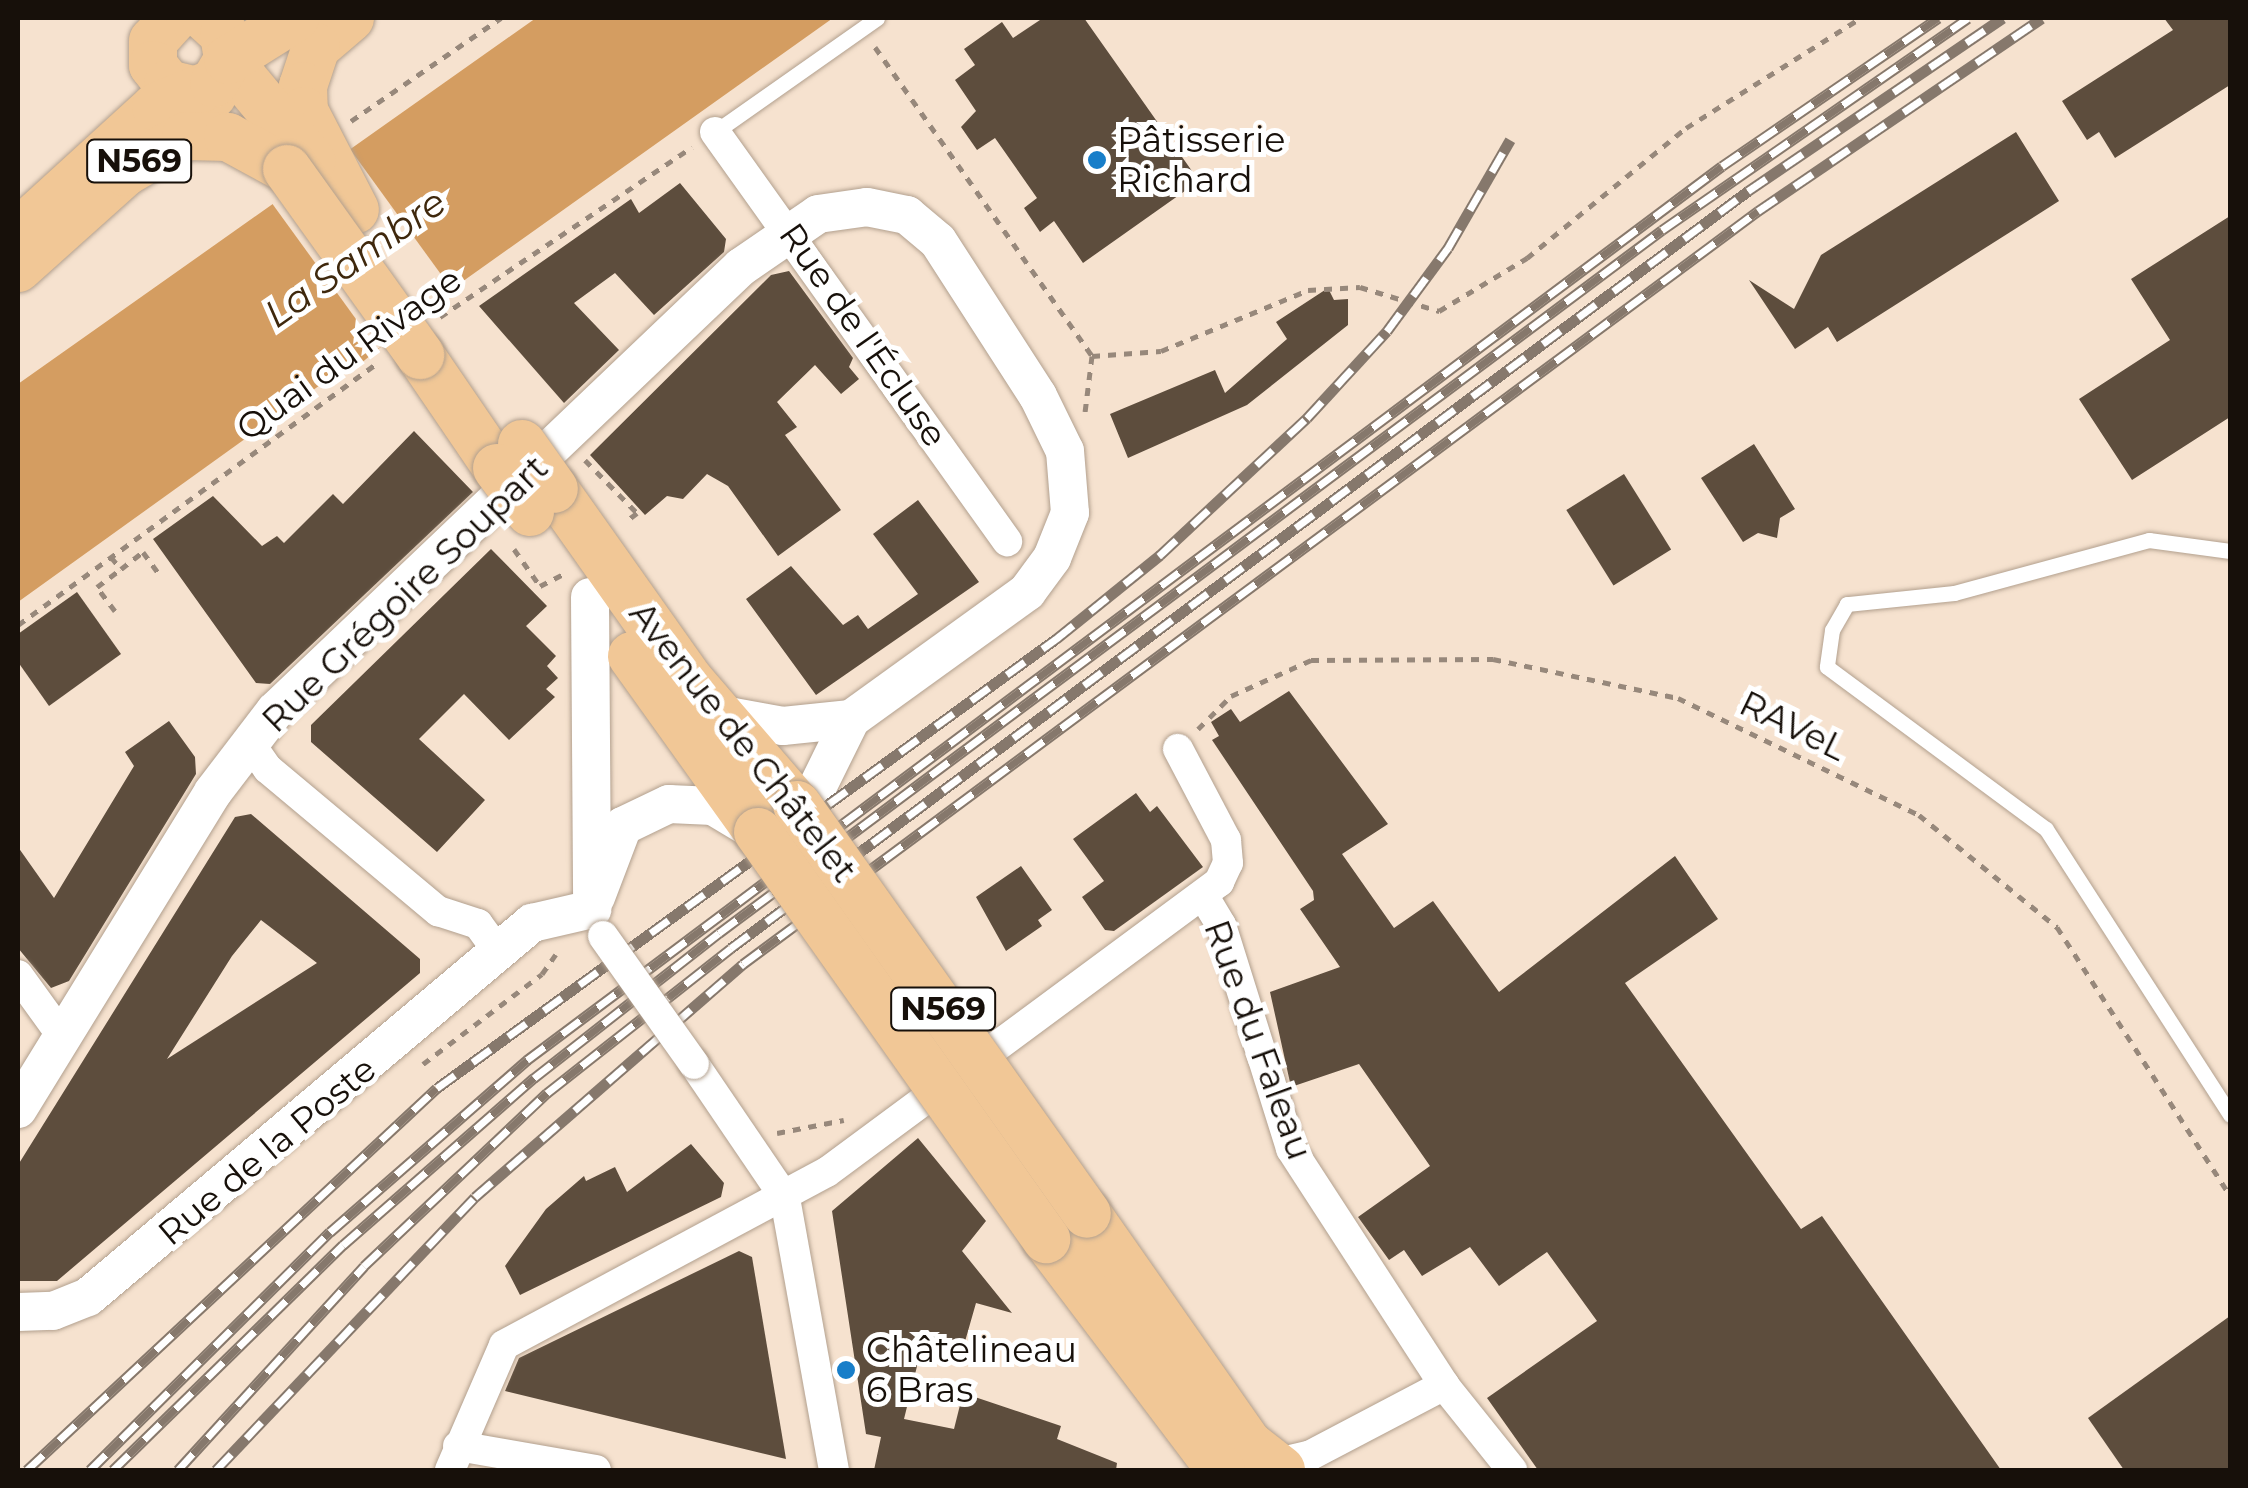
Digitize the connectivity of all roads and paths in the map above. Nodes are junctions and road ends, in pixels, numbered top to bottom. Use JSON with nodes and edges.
{"nodes":[{"id":1,"x":206,"y":18,"type":"edge"},
{"id":2,"x":295,"y":18,"type":"edge"},
{"id":3,"x":350,"y":18,"type":"edge"},
{"id":4,"x":501,"y":18,"type":"edge"},
{"id":5,"x":877,"y":18,"type":"edge"},
{"id":6,"x":1861,"y":18,"type":"edge"},
{"id":7,"x":862,"y":28,"type":"junction"},
{"id":8,"x":153,"y":29,"type":"edge"},
{"id":9,"x":228,"y":60,"type":"junction"},
{"id":10,"x":191,"y":91,"type":"junction"},
{"id":11,"x":378,"y":106,"type":"dead end"},
{"id":12,"x":715,"y":132,"type":"junction"},
{"id":13,"x":305,"y":157,"type":"junction"},
{"id":14,"x":789,"y":229,"type":"junction"},
{"id":15,"x":18,"y":234,"type":"edge"},
{"id":16,"x":18,"y":268,"type":"edge"},
{"id":17,"x":421,"y":343,"type":"junction"},
{"id":18,"x":1092,"y":356,"type":"junction"},
{"id":19,"x":1064,"y":451,"type":"junction"},
{"id":20,"x":526,"y":478,"type":"junction"},
{"id":21,"x":637,"y":513,"type":"dead end"},
{"id":22,"x":1007,"y":541,"type":"dead end"},
{"id":23,"x":2230,"y":551,"type":"edge"},
{"id":24,"x":112,"y":558,"type":"junction"},
{"id":25,"x":121,"y":569,"type":"junction"},
{"id":26,"x":161,"y":577,"type":"dead end"},
{"id":27,"x":580,"y":584,"type":"junction"},
{"id":28,"x":115,"y":612,"type":"dead end"},
{"id":29,"x":18,"y":624,"type":"edge"},
{"id":30,"x":717,"y":714,"type":"junction"},
{"id":31,"x":852,"y":719,"type":"junction"},
{"id":32,"x":250,"y":745,"type":"junction"},
{"id":33,"x":1178,"y":749,"type":"joint"},
{"id":34,"x":806,"y":799,"type":"junction"},
{"id":35,"x":758,"y":832,"type":"junction"},
{"id":36,"x":1203,"y":895,"type":"junction"},
{"id":37,"x":598,"y":923,"type":"junction"},
{"id":38,"x":499,"y":953,"type":"junction"},
{"id":39,"x":18,"y":975,"type":"edge"},
{"id":40,"x":62,"y":1036,"type":"junction"},
{"id":41,"x":20,"y":1099,"type":"edge"},
{"id":42,"x":2230,"y":1115,"type":"edge"},
{"id":43,"x":896,"y":1119,"type":"junction"},
{"id":44,"x":748,"y":1141,"type":"junction"},
{"id":45,"x":2230,"y":1195,"type":"edge"},
{"id":46,"x":786,"y":1198,"type":"junction"},
{"id":47,"x":18,"y":1312,"type":"edge"},
{"id":48,"x":1444,"y":1385,"type":"junction"},
{"id":49,"x":454,"y":1458,"type":"edge"},
{"id":50,"x":1270,"y":1468,"type":"edge"},
{"id":51,"x":596,"y":1470,"type":"edge"},
{"id":52,"x":834,"y":1470,"type":"edge"},
{"id":53,"x":1221,"y":1470,"type":"edge"},
{"id":54,"x":1512,"y":1470,"type":"edge"}],
"edges":[{"from":1,"to":9,"type":"main road","name":"Avenue de Châtelet"},
{"from":2,"to":9,"type":"main road"},
{"from":3,"to":13,"type":"main road","number":"N569"},
{"from":4,"to":11,"type":"path"},
{"from":5,"to":7,"type":"lane"},
{"from":6,"to":18,"type":"path"},
{"from":7,"to":12,"type":"lane"},
{"from":7,"to":18,"type":"path"},
{"from":8,"to":10,"type":"main road","name":"Avenue de Châtelet"},
{"from":9,"to":10,"type":"main road"},
{"from":9,"to":13,"type":"main road","name":"Avenue de Châtelet","number":"N569"},
{"from":10,"to":13,"type":"main road","name":"Avenue de Châtelet","number":"N569"},
{"from":10,"to":15,"type":"main road"},
{"from":12,"to":14,"type":"street","name":"Rue de l'Écluse"},
{"from":12,"to":17,"type":"path","name":"Quai du Rivage"},
{"from":13,"to":16,"type":"main road","number":"N569"},
{"from":13,"to":17,"type":"main road","name":"Avenue de Châtelet","number":"N569","bridge":true},
{"from":13,"to":17,"type":"main road","name":"Avenue de Châtelet","number":"N569"},
{"from":14,"to":19,"type":"street"},
{"from":14,"to":20,"type":"street","name":"Rue Grégoire Soupart"},
{"from":14,"to":22,"type":"street","name":"Rue de l'Écluse"},
{"from":17,"to":20,"type":"main road","name":"Avenue de Châtelet","number":"N569"},
{"from":17,"to":24,"type":"path","name":"Quai du Rivage"},
{"from":18,"to":19,"type":"path"},
{"from":19,"to":31,"type":"street"},
{"from":20,"to":21,"type":"path"},
{"from":20,"to":27,"type":"main road","name":"Avenue de Châtelet","number":"N569"},
{"from":20,"to":27,"type":"path"},
{"from":20,"to":30,"type":"main road","name":"Avenue de Châtelet","number":"N569"},
{"from":20,"to":32,"type":"street","name":"Rue Grégoire Soupart"},
{"from":23,"to":42,"type":"lane"},
{"from":24,"to":25,"type":"path"},
{"from":24,"to":29,"type":"path","name":"Quai du Rivage"},
{"from":25,"to":26,"type":"path"},
{"from":25,"to":28,"type":"path"},
{"from":27,"to":35,"type":"main road","name":"Avenue de Châtelet","number":"N569"},
{"from":27,"to":37,"type":"street"},
{"from":30,"to":31,"type":"street"},
{"from":30,"to":34,"type":"main road","name":"Avenue de Châtelet","number":"N569"},
{"from":31,"to":34,"type":"street"},
{"from":32,"to":38,"type":"street"},
{"from":32,"to":40,"type":"street","name":"Rue Grégoire Soupart"},
{"from":33,"to":36,"type":"street"},
{"from":33,"to":45,"type":"path","name":"RAVeL","number":"RAVeL"},
{"from":34,"to":50,"type":"main road","name":"Avenue de Châtelet","number":"N569","bridge":true},
{"from":35,"to":37,"type":"street"},
{"from":35,"to":53,"type":"main road","name":"Avenue de Châtelet","number":"N569","bridge":true},
{"from":36,"to":43,"type":"street"},
{"from":36,"to":48,"type":"street","name":"Rue du Faleau"},
{"from":37,"to":38,"type":"street","name":"Rue de la Poste"},
{"from":37,"to":44,"type":"street","bridge":true},
{"from":38,"to":47,"type":"street","name":"Rue de la Poste"},
{"from":39,"to":40,"type":"street"},
{"from":40,"to":41,"type":"street","name":"Rue Grégoire Soupart"},
{"from":43,"to":44,"type":"path"},
{"from":43,"to":46,"type":"street"},
{"from":44,"to":46,"type":"street"},
{"from":46,"to":49,"type":"street"},
{"from":46,"to":52,"type":"street"},
{"from":48,"to":50,"type":"street"},
{"from":48,"to":54,"type":"street","name":"Rue du Faleau"},
{"from":49,"to":51,"type":"street"}]}
